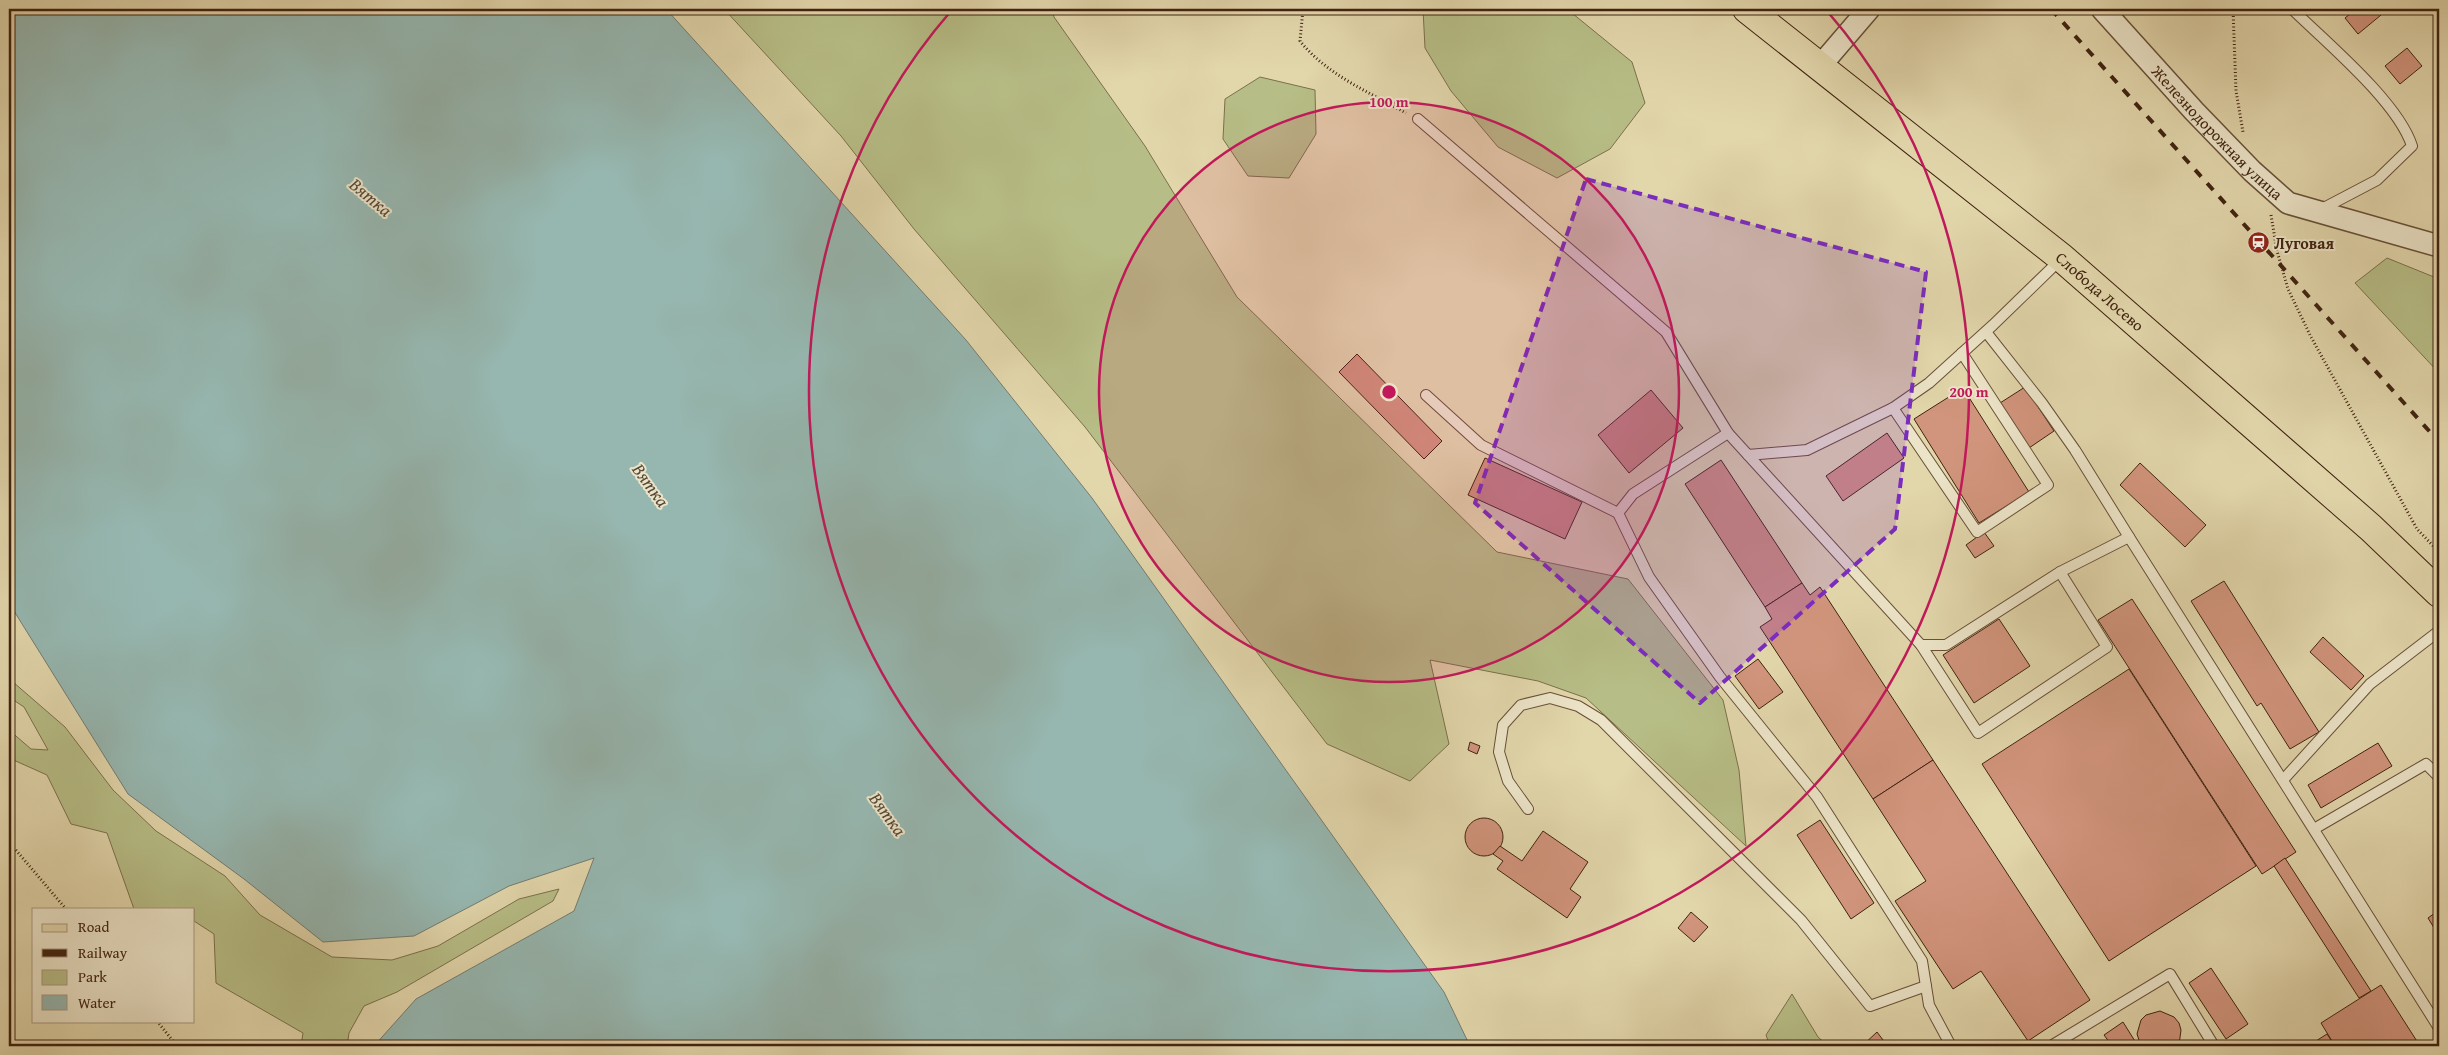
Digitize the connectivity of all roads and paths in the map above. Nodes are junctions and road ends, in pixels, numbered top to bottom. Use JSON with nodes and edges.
{"nodes":[{"id":1,"x":1303,"y":9,"type":"edge"},
{"id":2,"x":1747,"y":9,"type":"edge"},
{"id":3,"x":1869,"y":9,"type":"edge"},
{"id":4,"x":2102,"y":9,"type":"edge"},
{"id":5,"x":2233,"y":9,"type":"edge"},
{"id":6,"x":2292,"y":9,"type":"edge"},
{"id":7,"x":1821,"y":65,"type":"junction"},
{"id":8,"x":1418,"y":119,"type":"joint"},
{"id":9,"x":2243,"y":136,"type":"dead end"},
{"id":10,"x":2267,"y":185,"type":"junction"},
{"id":11,"x":2315,"y":212,"type":"junction"},
{"id":12,"x":2439,"y":246,"type":"edge"},
{"id":13,"x":2062,"y":258,"type":"junction"},
{"id":14,"x":1986,"y":332,"type":"junction"},
{"id":15,"x":1962,"y":353,"type":"junction"},
{"id":16,"x":1426,"y":394,"type":"dead end"},
{"id":17,"x":1893,"y":408,"type":"junction"},
{"id":18,"x":1728,"y":433,"type":"junction"},
{"id":19,"x":1748,"y":455,"type":"junction"},
{"id":20,"x":1618,"y":514,"type":"junction"},
{"id":21,"x":2129,"y":537,"type":"junction"},
{"id":22,"x":2439,"y":552,"type":"edge"},
{"id":23,"x":2060,"y":572,"type":"junction"},
{"id":24,"x":2439,"y":593,"type":"edge"},
{"id":25,"x":2439,"y":630,"type":"edge"},
{"id":26,"x":1921,"y":645,"type":"junction"},
{"id":27,"x":2439,"y":777,"type":"edge"},
{"id":28,"x":2283,"y":780,"type":"junction"},
{"id":29,"x":1528,"y":810,"type":"dead end"},
{"id":30,"x":2314,"y":829,"type":"junction"},
{"id":31,"x":9,"y":842,"type":"edge"},
{"id":32,"x":65,"y":908,"type":"edge"},
{"id":33,"x":1926,"y":986,"type":"junction"},
{"id":34,"x":159,"y":1022,"type":"edge"},
{"id":35,"x":2439,"y":1028,"type":"edge"},
{"id":36,"x":177,"y":1046,"type":"edge"},
{"id":37,"x":1951,"y":1046,"type":"edge"},
{"id":38,"x":2051,"y":1046,"type":"edge"},
{"id":39,"x":2214,"y":1046,"type":"edge"}],
"edges":[{"from":1,"to":8,"type":"path"},
{"from":2,"to":7,"type":"main road","name":"Слобода Лосево"},
{"from":3,"to":7,"type":"street"},
{"from":4,"to":10,"type":"street","name":"Железнодорожная улица"},
{"from":5,"to":9,"type":"path"},
{"from":6,"to":11,"type":"lane"},
{"from":7,"to":13,"type":"main road","name":"Слобода Лосево"},
{"from":8,"to":18,"type":"lane"},
{"from":10,"to":11,"type":"street","name":"Железнодорожная улица"},
{"from":10,"to":22,"type":"path"},
{"from":11,"to":12,"type":"street","name":"Железнодорожная улица"},
{"from":13,"to":14,"type":"lane"},
{"from":13,"to":24,"type":"main road","name":"Слобода Лосево"},
{"from":14,"to":15,"type":"lane"},
{"from":14,"to":21,"type":"lane"},
{"from":15,"to":17,"type":"lane"},
{"from":15,"to":17,"type":"lane"},
{"from":16,"to":20,"type":"lane"},
{"from":17,"to":19,"type":"lane"},
{"from":18,"to":19,"type":"lane"},
{"from":18,"to":20,"type":"lane"},
{"from":19,"to":26,"type":"lane"},
{"from":20,"to":33,"type":"lane"},
{"from":21,"to":23,"type":"lane"},
{"from":21,"to":28,"type":"lane"},
{"from":23,"to":26,"type":"lane"},
{"from":23,"to":26,"type":"lane"},
{"from":25,"to":28,"type":"lane"},
{"from":27,"to":30,"type":"lane"},
{"from":28,"to":30,"type":"lane"},
{"from":29,"to":33,"type":"lane"},
{"from":30,"to":35,"type":"lane"},
{"from":31,"to":32,"type":"path"},
{"from":33,"to":37,"type":"lane"},
{"from":34,"to":36,"type":"path"},
{"from":38,"to":39,"type":"lane"}]}
